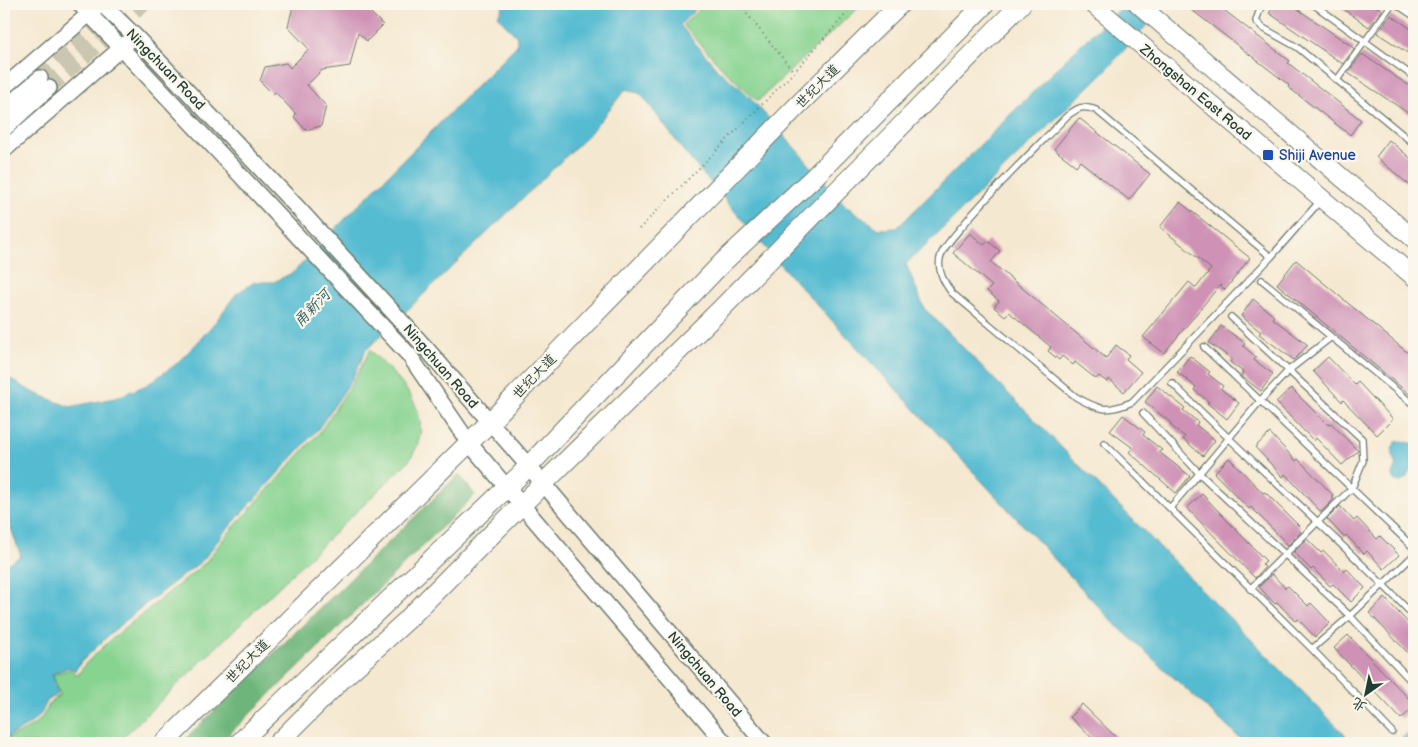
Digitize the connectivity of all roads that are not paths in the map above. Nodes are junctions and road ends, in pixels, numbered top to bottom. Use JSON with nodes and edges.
{"nodes":[{"id":1,"x":900,"y":4,"type":"edge"},
{"id":2,"x":985,"y":4,"type":"edge"},
{"id":3,"x":1021,"y":4,"type":"edge"},
{"id":4,"x":1093,"y":4,"type":"edge"},
{"id":5,"x":1138,"y":4,"type":"edge"},
{"id":6,"x":1264,"y":4,"type":"edge"},
{"id":7,"x":1313,"y":4,"type":"edge"},
{"id":8,"x":1392,"y":4,"type":"edge"},
{"id":9,"x":1396,"y":4,"type":"edge"},
{"id":10,"x":93,"y":6,"type":"edge"},
{"id":11,"x":1414,"y":16,"type":"edge"},
{"id":12,"x":134,"y":35,"type":"junction"},
{"id":13,"x":1366,"y":42,"type":"junction"},
{"id":14,"x":121,"y":49,"type":"junction"},
{"id":15,"x":1414,"y":77,"type":"edge"},
{"id":16,"x":1338,"y":80,"type":"junction"},
{"id":17,"x":4,"y":87,"type":"edge"},
{"id":18,"x":4,"y":109,"type":"edge"},
{"id":19,"x":4,"y":129,"type":"edge"},
{"id":20,"x":1414,"y":144,"type":"edge"},
{"id":21,"x":4,"y":150,"type":"edge"},
{"id":22,"x":1322,"y":199,"type":"junction"},
{"id":23,"x":1414,"y":238,"type":"edge"},
{"id":24,"x":1271,"y":258,"type":"junction"},
{"id":25,"x":1414,"y":277,"type":"edge"},
{"id":26,"x":1262,"y":280,"type":"dead end"},
{"id":27,"x":1231,"y":317,"type":"dead end"},
{"id":28,"x":1330,"y":338,"type":"junction"},
{"id":29,"x":1204,"y":347,"type":"dead end"},
{"id":30,"x":1289,"y":370,"type":"junction"},
{"id":31,"x":1172,"y":383,"type":"dead end"},
{"id":32,"x":1261,"y":400,"type":"junction"},
{"id":33,"x":1414,"y":406,"type":"edge"},
{"id":34,"x":1143,"y":413,"type":"dead end"},
{"id":35,"x":490,"y":422,"type":"junction"},
{"id":36,"x":1228,"y":439,"type":"junction"},
{"id":37,"x":469,"y":442,"type":"junction"},
{"id":38,"x":1104,"y":443,"type":"dead end"},
{"id":39,"x":528,"y":466,"type":"junction"},
{"id":40,"x":1200,"y":474,"type":"junction"},
{"id":41,"x":544,"y":483,"type":"junction"},
{"id":42,"x":507,"y":488,"type":"junction"},
{"id":43,"x":1352,"y":488,"type":"junction"},
{"id":44,"x":521,"y":505,"type":"junction"},
{"id":45,"x":1170,"y":508,"type":"junction"},
{"id":46,"x":1318,"y":522,"type":"junction"},
{"id":47,"x":1414,"y":548,"type":"edge"},
{"id":48,"x":1285,"y":554,"type":"junction"},
{"id":49,"x":1414,"y":555,"type":"edge"},
{"id":50,"x":1383,"y":584,"type":"junction"},
{"id":51,"x":1250,"y":589,"type":"junction"},
{"id":52,"x":1350,"y":616,"type":"junction"},
{"id":53,"x":1414,"y":616,"type":"edge"},
{"id":54,"x":1312,"y":649,"type":"junction"},
{"id":55,"x":1414,"y":684,"type":"edge"},
{"id":56,"x":1392,"y":732,"type":"dead end"},
{"id":57,"x":164,"y":743,"type":"edge"},
{"id":58,"x":239,"y":743,"type":"edge"},
{"id":59,"x":278,"y":743,"type":"edge"},
{"id":60,"x":724,"y":743,"type":"edge"},
{"id":61,"x":764,"y":743,"type":"edge"}],
"edges":[{"from":1,"to":35,"type":"highway","name":"世纪大道"},
{"from":2,"to":39,"type":"highway"},
{"from":3,"to":41,"type":"highway"},
{"from":4,"to":22,"type":"main road","name":"Zhongshan East Road"},
{"from":5,"to":23,"type":"main road"},
{"from":6,"to":16,"type":"lane"},
{"from":7,"to":13,"type":"lane"},
{"from":8,"to":13,"type":"lane"},
{"from":9,"to":11,"type":"lane"},
{"from":10,"to":12,"type":"main road","name":"Ningchuan Road"},
{"from":10,"to":14,"type":"main road","name":"Ningchuan Road"},
{"from":10,"to":17,"type":"main road"},
{"from":12,"to":14,"type":"main road"},
{"from":12,"to":35,"type":"main road","name":"Ningchuan Road"},
{"from":13,"to":15,"type":"lane"},
{"from":13,"to":16,"type":"lane"},
{"from":14,"to":21,"type":"main road"},
{"from":14,"to":37,"type":"main road","name":"Ningchuan Road"},
{"from":16,"to":20,"type":"lane"},
{"from":18,"to":19,"type":"main road"},
{"from":22,"to":24,"type":"lane"},
{"from":22,"to":25,"type":"main road","name":"Zhongshan East Road"},
{"from":24,"to":24,"type":"lane"},
{"from":26,"to":28,"type":"lane"},
{"from":27,"to":30,"type":"lane"},
{"from":28,"to":30,"type":"lane"},
{"from":28,"to":33,"type":"lane"},
{"from":29,"to":32,"type":"lane"},
{"from":30,"to":32,"type":"lane"},
{"from":30,"to":43,"type":"lane"},
{"from":31,"to":36,"type":"lane"},
{"from":32,"to":36,"type":"lane"},
{"from":32,"to":43,"type":"lane"},
{"from":34,"to":40,"type":"lane"},
{"from":35,"to":37,"type":"highway","name":"世纪大道"},
{"from":35,"to":39,"type":"main road","name":"Ningchuan Road"},
{"from":36,"to":40,"type":"lane"},
{"from":36,"to":46,"type":"lane"},
{"from":37,"to":42,"type":"main road","name":"Ningchuan Road"},
{"from":37,"to":57,"type":"highway","name":"世纪大道"},
{"from":38,"to":45,"type":"lane"},
{"from":39,"to":41,"type":"main road","name":"Ningchuan Road"},
{"from":39,"to":42,"type":"highway"},
{"from":40,"to":45,"type":"lane"},
{"from":40,"to":48,"type":"lane"},
{"from":41,"to":44,"type":"highway"},
{"from":41,"to":61,"type":"main road","name":"Ningchuan Road"},
{"from":42,"to":44,"type":"main road","name":"Ningchuan Road"},
{"from":42,"to":58,"type":"highway"},
{"from":43,"to":46,"type":"lane"},
{"from":43,"to":47,"type":"lane"},
{"from":44,"to":59,"type":"highway"},
{"from":44,"to":60,"type":"main road","name":"Ningchuan Road"},
{"from":45,"to":51,"type":"lane"},
{"from":46,"to":48,"type":"lane"},
{"from":46,"to":50,"type":"lane"},
{"from":48,"to":51,"type":"lane"},
{"from":48,"to":52,"type":"lane"},
{"from":49,"to":50,"type":"lane"},
{"from":50,"to":52,"type":"lane"},
{"from":50,"to":53,"type":"lane"},
{"from":51,"to":54,"type":"lane"},
{"from":52,"to":54,"type":"lane"},
{"from":52,"to":55,"type":"lane"},
{"from":54,"to":56,"type":"lane"}]}
